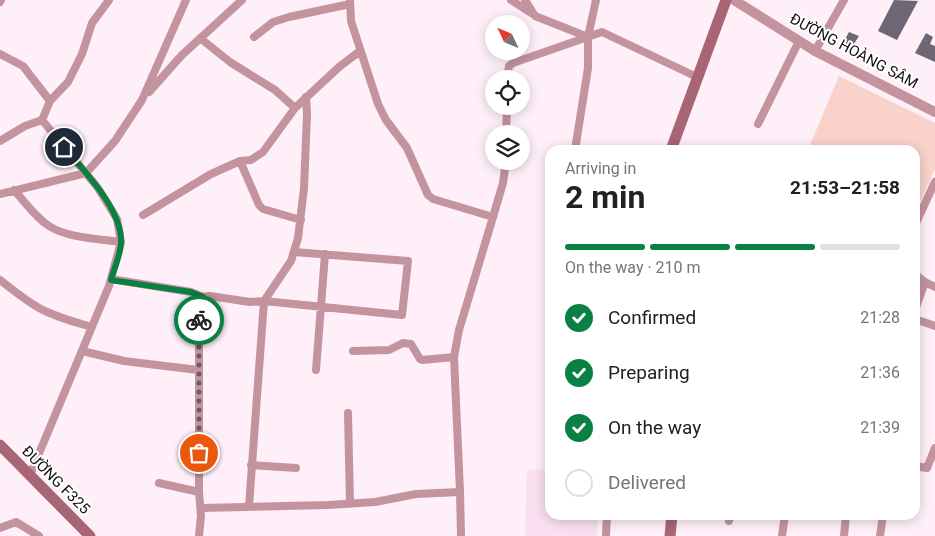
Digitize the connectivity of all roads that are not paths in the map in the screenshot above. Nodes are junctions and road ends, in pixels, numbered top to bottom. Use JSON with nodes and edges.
{"nodes":[{"id":1,"x":109,"y":0,"type":"edge"},
{"id":2,"x":186,"y":0,"type":"edge"},
{"id":3,"x":242,"y":0,"type":"edge"},
{"id":4,"x":511,"y":0,"type":"edge"},
{"id":5,"x":525,"y":0,"type":"edge"},
{"id":6,"x":596,"y":0,"type":"edge"},
{"id":7,"x":726,"y":0,"type":"edge"},
{"id":8,"x":734,"y":0,"type":"edge"},
{"id":9,"x":844,"y":0,"type":"edge"},
{"id":10,"x":350,"y":2,"type":"edge"},
{"id":11,"x":535,"y":16,"type":"junction"},
{"id":12,"x":588,"y":36,"type":"junction"},
{"id":13,"x":254,"y":37,"type":"dead end"},
{"id":14,"x":200,"y":38,"type":"junction"},
{"id":15,"x":799,"y":41,"type":"junction"},
{"id":16,"x":360,"y":51,"type":"junction"},
{"id":17,"x":815,"y":51,"type":"junction"},
{"id":18,"x":0,"y":54,"type":"edge"},
{"id":19,"x":508,"y":70,"type":"edge"},
{"id":20,"x":698,"y":77,"type":"junction"},
{"id":21,"x":306,"y":97,"type":"junction"},
{"id":22,"x":142,"y":100,"type":"junction"},
{"id":23,"x":50,"y":101,"type":"junction"},
{"id":24,"x":295,"y":108,"type":"junction"},
{"id":25,"x":935,"y":112,"type":"edge"},
{"id":26,"x":42,"y":120,"type":"junction"},
{"id":27,"x":758,"y":124,"type":"dead end"},
{"id":28,"x":0,"y":141,"type":"edge"},
{"id":29,"x":576,"y":145,"type":"edge"},
{"id":30,"x":673,"y":145,"type":"edge"},
{"id":31,"x":240,"y":161,"type":"junction"},
{"id":32,"x":505,"y":170,"type":"edge"},
{"id":33,"x":86,"y":173,"type":"junction"},
{"id":34,"x":935,"y":182,"type":"edge"},
{"id":35,"x":14,"y":190,"type":"junction"},
{"id":36,"x":0,"y":194,"type":"edge"},
{"id":37,"x":920,"y":214,"type":"edge"},
{"id":38,"x":144,"y":215,"type":"dead end"},
{"id":39,"x":493,"y":217,"type":"junction"},
{"id":40,"x":301,"y":220,"type":"junction"},
{"id":41,"x":121,"y":242,"type":"junction"},
{"id":42,"x":294,"y":252,"type":"junction"},
{"id":43,"x":325,"y":254,"type":"junction"},
{"id":44,"x":920,"y":278,"type":"edge"},
{"id":45,"x":0,"y":280,"type":"edge"},
{"id":46,"x":111,"y":280,"type":"junction"},
{"id":47,"x":925,"y":282,"type":"junction"},
{"id":48,"x":935,"y":286,"type":"edge"},
{"id":49,"x":920,"y":296,"type":"edge"},
{"id":50,"x":203,"y":297,"type":"junction"},
{"id":51,"x":264,"y":301,"type":"junction"},
{"id":52,"x":320,"y":306,"type":"junction"},
{"id":53,"x":920,"y":321,"type":"edge"},
{"id":54,"x":935,"y":326,"type":"edge"},
{"id":55,"x":92,"y":327,"type":"junction"},
{"id":56,"x":82,"y":351,"type":"junction"},
{"id":57,"x":353,"y":351,"type":"dead end"},
{"id":58,"x":454,"y":357,"type":"junction"},
{"id":59,"x":198,"y":370,"type":"junction"},
{"id":60,"x":316,"y":370,"type":"dead end"},
{"id":61,"x":348,"y":413,"type":"dead end"},
{"id":62,"x":0,"y":446,"type":"edge"},
{"id":63,"x":935,"y":448,"type":"edge"},
{"id":64,"x":251,"y":466,"type":"junction"},
{"id":65,"x":920,"y":467,"type":"edge"},
{"id":66,"x":296,"y":468,"type":"dead end"},
{"id":67,"x":30,"y":475,"type":"junction"},
{"id":68,"x":159,"y":483,"type":"dead end"},
{"id":69,"x":199,"y":492,"type":"junction"},
{"id":70,"x":460,"y":492,"type":"junction"},
{"id":71,"x":350,"y":504,"type":"junction"},
{"id":72,"x":249,"y":506,"type":"junction"},
{"id":73,"x":201,"y":512,"type":"junction"},
{"id":74,"x":606,"y":520,"type":"edge"},
{"id":75,"x":672,"y":520,"type":"edge"},
{"id":76,"x":784,"y":520,"type":"edge"},
{"id":77,"x":846,"y":520,"type":"edge"},
{"id":78,"x":882,"y":520,"type":"edge"},
{"id":79,"x":0,"y":528,"type":"edge"},
{"id":80,"x":39,"y":536,"type":"edge"},
{"id":81,"x":90,"y":536,"type":"edge"},
{"id":82,"x":199,"y":536,"type":"edge"},
{"id":83,"x":461,"y":536,"type":"edge"},
{"id":84,"x":606,"y":536,"type":"edge"},
{"id":85,"x":670,"y":536,"type":"edge"},
{"id":86,"x":782,"y":536,"type":"edge"},
{"id":87,"x":844,"y":536,"type":"edge"},
{"id":88,"x":880,"y":536,"type":"edge"}],
"edges":[{"from":1,"to":23,"type":"street"},
{"from":2,"to":22,"type":"street"},
{"from":3,"to":14,"type":"street"},
{"from":4,"to":11,"type":"street"},
{"from":5,"to":11,"type":"street"},
{"from":6,"to":12,"type":"street"},
{"from":7,"to":20,"type":"main road"},
{"from":8,"to":15,"type":"street","name":"ĐƯỜNG HOÀNG SÂM"},
{"from":9,"to":17,"type":"street"},
{"from":10,"to":13,"type":"street"},
{"from":10,"to":16,"type":"street"},
{"from":11,"to":12,"type":"street"},
{"from":12,"to":19,"type":"street"},
{"from":12,"to":20,"type":"street"},
{"from":12,"to":29,"type":"street"},
{"from":14,"to":22,"type":"street"},
{"from":14,"to":24,"type":"street"},
{"from":15,"to":17,"type":"street","name":"ĐƯỜNG HOÀNG SÂM"},
{"from":15,"to":27,"type":"street"},
{"from":16,"to":21,"type":"street"},
{"from":16,"to":39,"type":"street"},
{"from":17,"to":25,"type":"street","name":"ĐƯỜNG HOÀNG SÂM"},
{"from":18,"to":23,"type":"street"},
{"from":20,"to":30,"type":"main road"},
{"from":21,"to":24,"type":"street"},
{"from":21,"to":40,"type":"street"},
{"from":22,"to":33,"type":"street"},
{"from":23,"to":26,"type":"street"},
{"from":24,"to":31,"type":"street"},
{"from":26,"to":28,"type":"street"},
{"from":26,"to":33,"type":"street"},
{"from":31,"to":38,"type":"street"},
{"from":31,"to":40,"type":"street"},
{"from":32,"to":39,"type":"street"},
{"from":33,"to":35,"type":"street"},
{"from":33,"to":41,"type":"street"},
{"from":34,"to":37,"type":"street"},
{"from":35,"to":36,"type":"street"},
{"from":35,"to":41,"type":"street"},
{"from":39,"to":58,"type":"street"},
{"from":40,"to":42,"type":"street"},
{"from":41,"to":46,"type":"street"},
{"from":42,"to":43,"type":"street"},
{"from":42,"to":51,"type":"street"},
{"from":43,"to":52,"type":"street"},
{"from":43,"to":52,"type":"street"},
{"from":44,"to":47,"type":"street"},
{"from":45,"to":55,"type":"street"},
{"from":46,"to":50,"type":"street"},
{"from":46,"to":55,"type":"street"},
{"from":47,"to":48,"type":"street"},
{"from":47,"to":49,"type":"street"},
{"from":50,"to":51,"type":"street"},
{"from":50,"to":59,"type":"street"},
{"from":51,"to":52,"type":"street"},
{"from":51,"to":64,"type":"street"},
{"from":52,"to":60,"type":"street"},
{"from":53,"to":54,"type":"street"},
{"from":55,"to":56,"type":"street"},
{"from":56,"to":59,"type":"street"},
{"from":56,"to":67,"type":"street"},
{"from":57,"to":58,"type":"street"},
{"from":58,"to":70,"type":"street"},
{"from":59,"to":69,"type":"street"},
{"from":61,"to":71,"type":"street"},
{"from":62,"to":67,"type":"main road","name":"ĐƯỜNG F325"},
{"from":63,"to":65,"type":"street"},
{"from":64,"to":66,"type":"street"},
{"from":64,"to":72,"type":"street"},
{"from":67,"to":81,"type":"main road","name":"ĐƯỜNG F325"},
{"from":68,"to":69,"type":"street"},
{"from":69,"to":73,"type":"street"},
{"from":70,"to":71,"type":"street"},
{"from":70,"to":83,"type":"street"},
{"from":71,"to":72,"type":"street"},
{"from":72,"to":73,"type":"street"},
{"from":73,"to":82,"type":"street"},
{"from":74,"to":84,"type":"street"},
{"from":75,"to":85,"type":"main road"},
{"from":76,"to":86,"type":"street"},
{"from":77,"to":87,"type":"street"},
{"from":78,"to":88,"type":"street"},
{"from":79,"to":80,"type":"street"}]}
